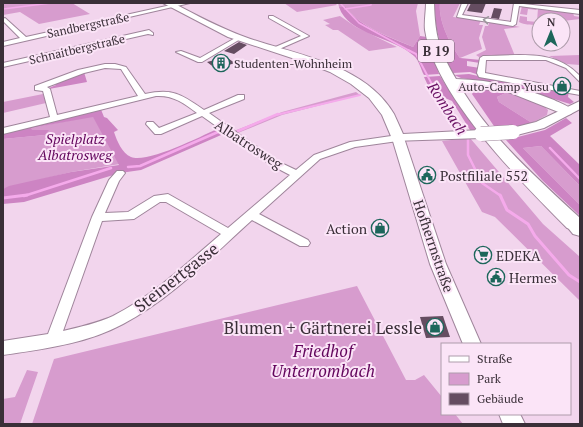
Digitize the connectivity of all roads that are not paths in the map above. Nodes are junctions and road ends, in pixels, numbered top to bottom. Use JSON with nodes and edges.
{"nodes":[{"id":1,"x":187,"y":3,"type":"edge"},
{"id":2,"x":430,"y":3,"type":"edge"},
{"id":3,"x":466,"y":3,"type":"edge"},
{"id":4,"x":517,"y":4,"type":"edge"},
{"id":5,"x":170,"y":5,"type":"edge"},
{"id":6,"x":580,"y":12,"type":"edge"},
{"id":7,"x":271,"y":17,"type":"dead end"},
{"id":8,"x":5,"y":20,"type":"dead end"},
{"id":9,"x":72,"y":29,"type":"junction"},
{"id":10,"x":151,"y":34,"type":"dead end"},
{"id":11,"x":77,"y":35,"type":"dead end"},
{"id":12,"x":239,"y":38,"type":"junction"},
{"id":13,"x":24,"y":39,"type":"junction"},
{"id":14,"x":3,"y":44,"type":"edge"},
{"id":15,"x":275,"y":49,"type":"junction"},
{"id":16,"x":179,"y":52,"type":"dead end"},
{"id":17,"x":3,"y":65,"type":"edge"},
{"id":18,"x":568,"y":67,"type":"junction"},
{"id":19,"x":580,"y":68,"type":"edge"},
{"id":20,"x":580,"y":80,"type":"edge"},
{"id":21,"x":452,"y":82,"type":"junction"},
{"id":22,"x":484,"y":84,"type":"junction"},
{"id":23,"x":580,"y":93,"type":"edge"},
{"id":24,"x":142,"y":96,"type":"junction"},
{"id":25,"x":240,"y":97,"type":"dead end"},
{"id":26,"x":465,"y":102,"type":"junction"},
{"id":27,"x":580,"y":104,"type":"edge"},
{"id":28,"x":566,"y":111,"type":"junction"},
{"id":29,"x":202,"y":113,"type":"junction"},
{"id":30,"x":54,"y":118,"type":"junction"},
{"id":31,"x":150,"y":124,"type":"dead end"},
{"id":32,"x":3,"y":131,"type":"edge"},
{"id":33,"x":398,"y":138,"type":"junction"},
{"id":34,"x":120,"y":173,"type":"dead end"},
{"id":35,"x":296,"y":174,"type":"junction"},
{"id":36,"x":251,"y":214,"type":"junction"},
{"id":37,"x":98,"y":217,"type":"junction"},
{"id":38,"x":577,"y":226,"type":"edge"},
{"id":39,"x":230,"y":234,"type":"junction"},
{"id":40,"x":304,"y":243,"type":"dead end"},
{"id":41,"x":53,"y":340,"type":"junction"},
{"id":42,"x":472,"y":343,"type":"edge"},
{"id":43,"x":3,"y":348,"type":"edge"},
{"id":44,"x":510,"y":415,"type":"edge"},
{"id":45,"x":514,"y":424,"type":"edge"}],
"edges":[{"from":1,"to":5,"type":"street","name":"Sandbergstraße"},
{"from":2,"to":21,"type":"main road","number":"B 19"},
{"from":4,"to":3,"type":"street","one_way":true},
{"from":4,"to":6,"type":"street"},
{"from":5,"to":9,"type":"street","name":"Sandbergstraße"},
{"from":5,"to":12,"type":"main road","name":"Hofherrnstraße"},
{"from":7,"to":15,"type":"street"},
{"from":8,"to":13,"type":"street"},
{"from":9,"to":11,"type":"street"},
{"from":9,"to":13,"type":"street","name":"Sandbergstraße"},
{"from":10,"to":17,"type":"street","name":"Schnaitbergstraße"},
{"from":12,"to":15,"type":"main road","name":"Hofherrnstraße"},
{"from":12,"to":16,"type":"street"},
{"from":13,"to":14,"type":"street","name":"Sandbergstraße"},
{"from":15,"to":33,"type":"main road","name":"Hofherrnstraße"},
{"from":18,"to":19,"type":"street"},
{"from":18,"to":20,"type":"street"},
{"from":18,"to":23,"type":"street"},
{"from":21,"to":22,"type":"main road"},
{"from":21,"to":26,"type":"main road","number":"B 19"},
{"from":22,"to":26,"type":"main road"},
{"from":22,"to":28,"type":"main road"},
{"from":24,"to":29,"type":"street","name":"Albatrosweg"},
{"from":24,"to":30,"type":"street","name":"Albatrosweg"},
{"from":24,"to":30,"type":"street"},
{"from":25,"to":29,"type":"street","name":"Albatrosweg"},
{"from":26,"to":38,"type":"main road","number":"B 19"},
{"from":27,"to":28,"type":"main road"},
{"from":28,"to":33,"type":"main road","bridge":true},
{"from":29,"to":31,"type":"street","name":"Albatrosweg"},
{"from":29,"to":35,"type":"street","name":"Albatrosweg"},
{"from":30,"to":32,"type":"street","name":"Albatrosweg"},
{"from":33,"to":35,"type":"street","name":"Steinertgasse"},
{"from":33,"to":42,"type":"street","name":"Hofherrnstraße"},
{"from":34,"to":37,"type":"street"},
{"from":35,"to":36,"type":"street","name":"Steinertgasse"},
{"from":36,"to":39,"type":"street","name":"Steinertgasse"},
{"from":36,"to":40,"type":"street"},
{"from":37,"to":39,"type":"street","name":"Steinertgasse"},
{"from":37,"to":41,"type":"street"},
{"from":39,"to":41,"type":"street","name":"Steinertgasse"},
{"from":41,"to":43,"type":"street","name":"Steinertgasse"},
{"from":44,"to":45,"type":"street"}]}
